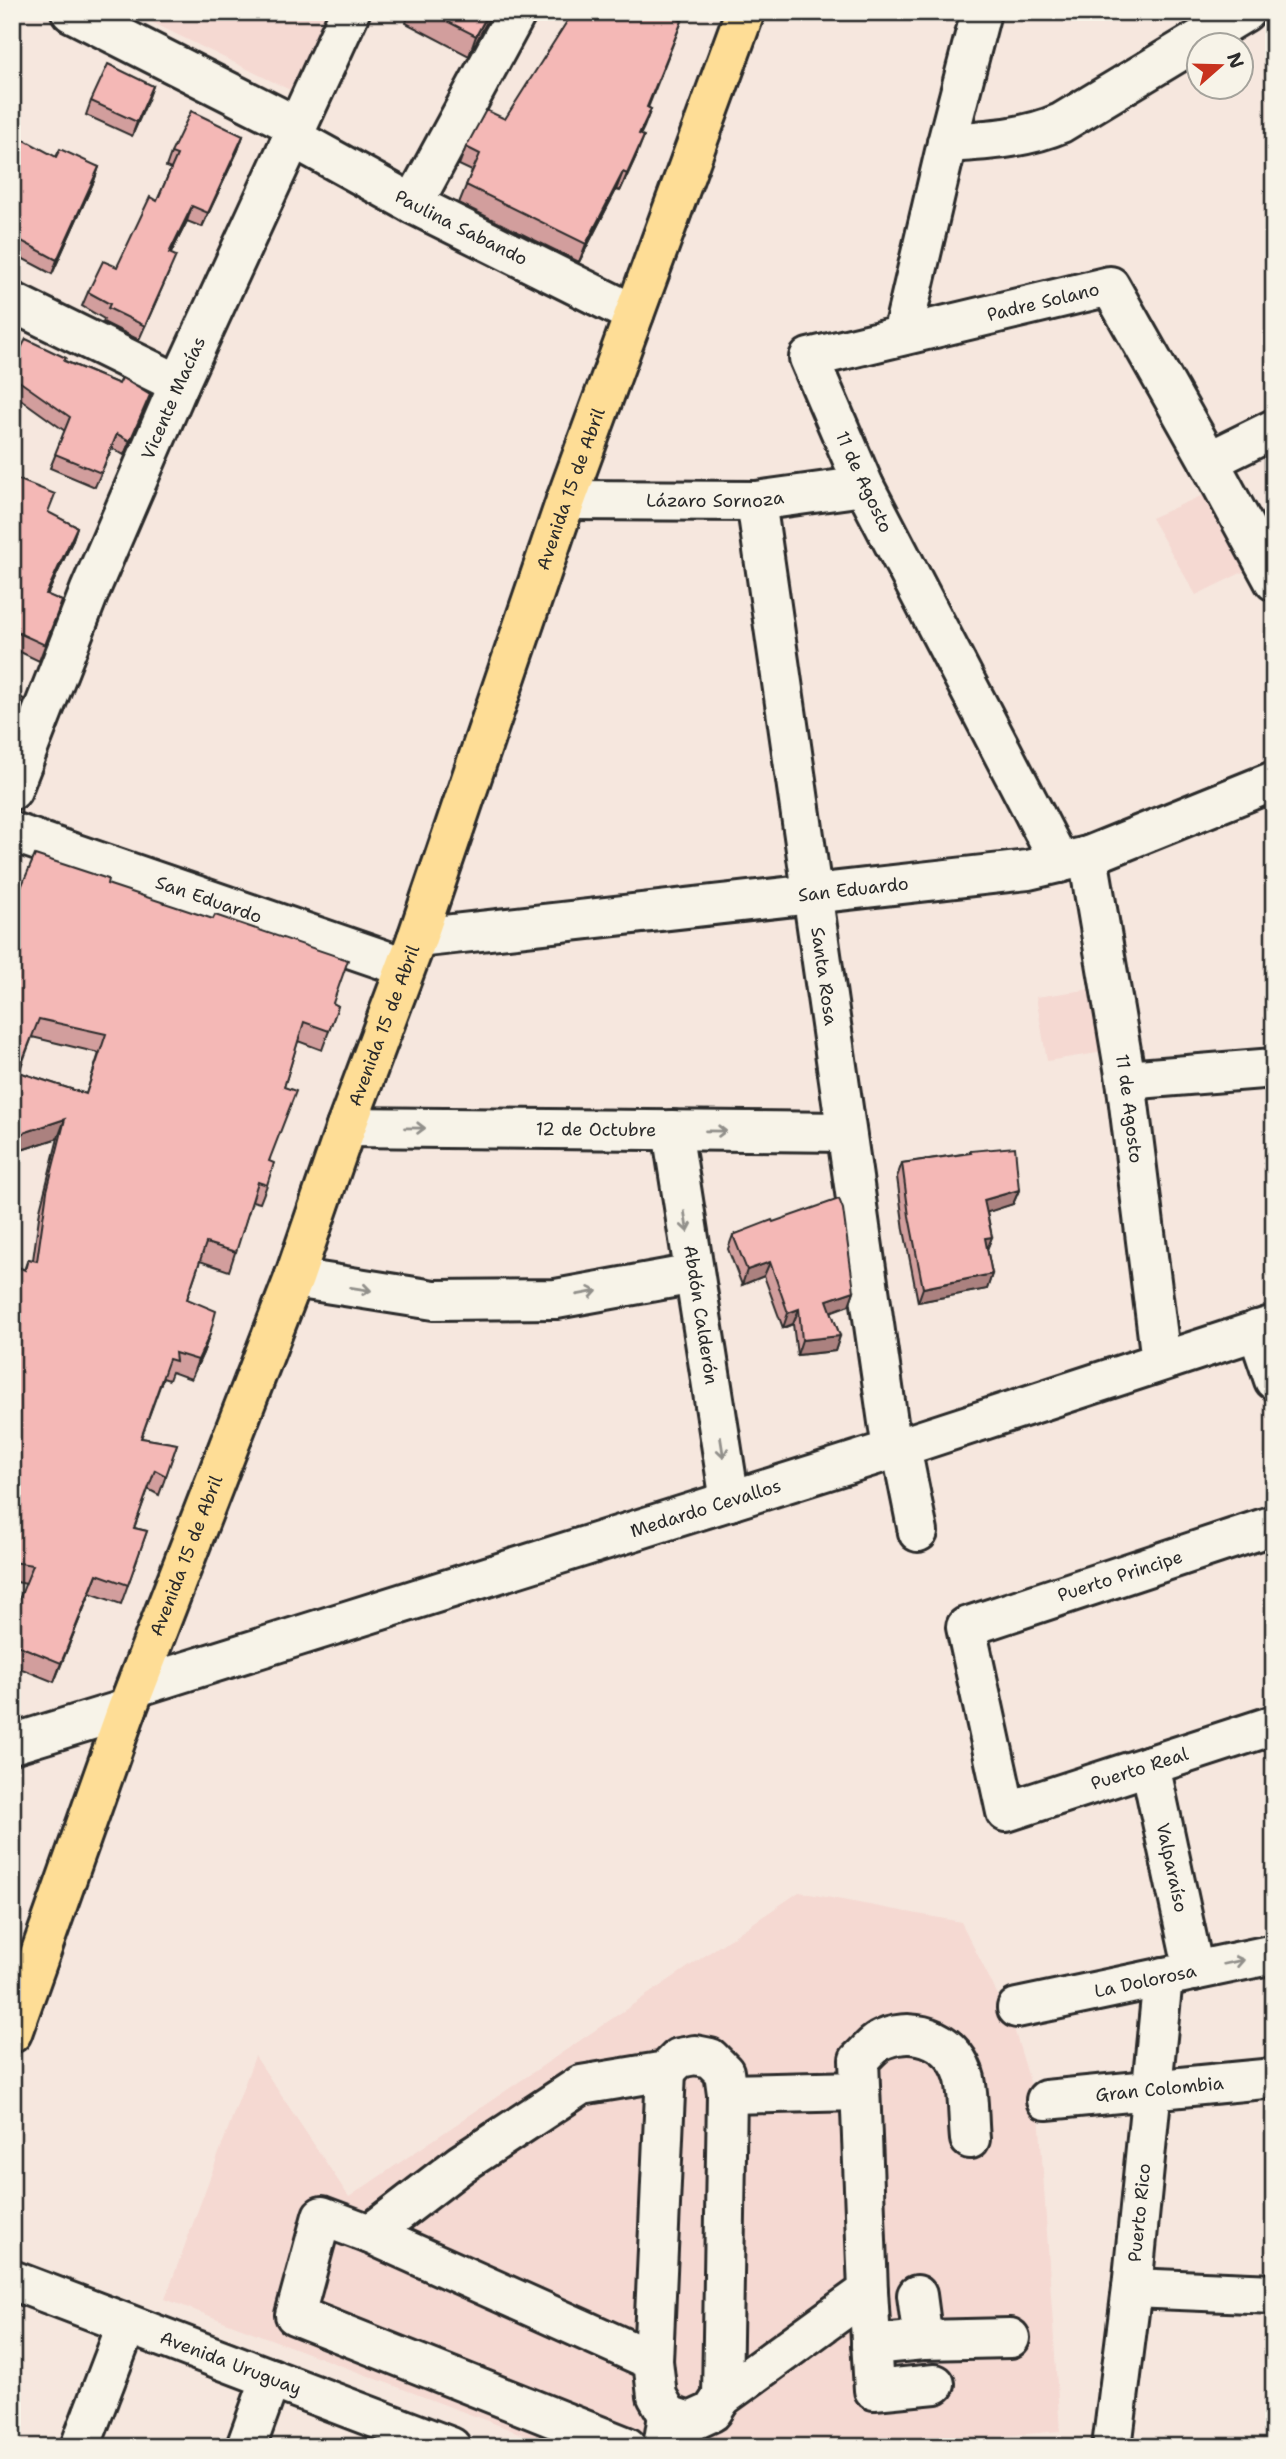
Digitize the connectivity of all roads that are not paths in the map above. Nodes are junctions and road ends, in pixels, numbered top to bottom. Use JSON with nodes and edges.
{"nodes":[{"id":1,"x":71,"y":12,"type":"edge"},
{"id":2,"x":350,"y":12,"type":"edge"},
{"id":3,"x":517,"y":12,"type":"edge"},
{"id":4,"x":745,"y":12,"type":"edge"},
{"id":5,"x":981,"y":12,"type":"edge"},
{"id":6,"x":1244,"y":12,"type":"edge"},
{"id":7,"x":295,"y":132,"type":"junction"},
{"id":8,"x":947,"y":143,"type":"junction"},
{"id":9,"x":413,"y":204,"type":"junction"},
{"id":10,"x":12,"y":302,"type":"edge"},
{"id":11,"x":634,"y":314,"type":"junction"},
{"id":12,"x":902,"y":335,"type":"junction"},
{"id":13,"x":179,"y":384,"type":"junction"},
{"id":14,"x":1274,"y":429,"type":"edge"},
{"id":15,"x":1209,"y":461,"type":"junction"},
{"id":16,"x":864,"y":486,"type":"junction"},
{"id":17,"x":566,"y":500,"type":"junction"},
{"id":18,"x":756,"y":501,"type":"junction"},
{"id":19,"x":1274,"y":581,"type":"edge"},
{"id":20,"x":1274,"y":780,"type":"edge"},
{"id":21,"x":12,"y":790,"type":"edge"},
{"id":22,"x":12,"y":832,"type":"edge"},
{"id":23,"x":1074,"y":860,"type":"junction"},
{"id":24,"x":812,"y":896,"type":"junction"},
{"id":25,"x":411,"y":953,"type":"junction"},
{"id":26,"x":1274,"y":1068,"type":"edge"},
{"id":27,"x":1126,"y":1080,"type":"junction"},
{"id":28,"x":346,"y":1127,"type":"junction"},
{"id":29,"x":672,"y":1130,"type":"junction"},
{"id":30,"x":846,"y":1132,"type":"junction"},
{"id":31,"x":694,"y":1274,"type":"junction"},
{"id":32,"x":294,"y":1278,"type":"junction"},
{"id":33,"x":1266,"y":1327,"type":"edge"},
{"id":34,"x":1161,"y":1361,"type":"junction"},
{"id":35,"x":1274,"y":1380,"type":"edge"},
{"id":36,"x":896,"y":1449,"type":"junction"},
{"id":37,"x":730,"y":1501,"type":"junction"},
{"id":38,"x":1274,"y":1525,"type":"edge"},
{"id":39,"x":918,"y":1532,"type":"dead end"},
{"id":40,"x":132,"y":1698,"type":"junction"},
{"id":41,"x":1274,"y":1725,"type":"edge"},
{"id":42,"x":12,"y":1744,"type":"edge"},
{"id":43,"x":1150,"y":1765,"type":"junction"},
{"id":44,"x":1006,"y":1812,"type":"joint"},
{"id":45,"x":1274,"y":1954,"type":"edge"},
{"id":46,"x":1178,"y":1974,"type":"junction"},
{"id":47,"x":1017,"y":2008,"type":"dead end"},
{"id":48,"x":12,"y":2033,"type":"edge"},
{"id":49,"x":666,"y":2071,"type":"junction"},
{"id":50,"x":1274,"y":2078,"type":"edge"},
{"id":51,"x":1152,"y":2089,"type":"junction"},
{"id":52,"x":859,"y":2091,"type":"junction"},
{"id":53,"x":727,"y":2094,"type":"junction"},
{"id":54,"x":1046,"y":2100,"type":"dead end"},
{"id":55,"x":970,"y":2139,"type":"dead end"},
{"id":56,"x":370,"y":2234,"type":"junction"},
{"id":57,"x":12,"y":2280,"type":"edge"},
{"id":58,"x":1132,"y":2288,"type":"junction"},
{"id":59,"x":868,"y":2291,"type":"junction"},
{"id":60,"x":1274,"y":2294,"type":"edge"},
{"id":61,"x":917,"y":2295,"type":"dead end"},
{"id":62,"x":127,"y":2324,"type":"junction"},
{"id":63,"x":1010,"y":2338,"type":"dead end"},
{"id":64,"x":923,"y":2340,"type":"junction"},
{"id":65,"x":871,"y":2345,"type":"junction"},
{"id":66,"x":653,"y":2361,"type":"junction"},
{"id":67,"x":271,"y":2378,"type":"junction"},
{"id":68,"x":935,"y":2384,"type":"dead end"},
{"id":69,"x":722,"y":2397,"type":"junction"},
{"id":70,"x":665,"y":2431,"type":"edge"},
{"id":71,"x":80,"y":2447,"type":"edge"},
{"id":72,"x":246,"y":2447,"type":"edge"},
{"id":73,"x":452,"y":2447,"type":"edge"},
{"id":74,"x":627,"y":2447,"type":"edge"},
{"id":75,"x":1112,"y":2447,"type":"edge"}],
"edges":[{"from":1,"to":7,"type":"street","name":"Paulina Sabando"},
{"from":2,"to":7,"type":"street","name":"Vicente Macías"},
{"from":3,"to":9,"type":"street"},
{"from":4,"to":11,"type":"main road","name":"Avenida 15 de Abril"},
{"from":5,"to":8,"type":"street"},
{"from":6,"to":8,"type":"street"},
{"from":7,"to":9,"type":"street","name":"Paulina Sabando"},
{"from":7,"to":13,"type":"street","name":"Vicente Macías"},
{"from":8,"to":12,"type":"street"},
{"from":9,"to":11,"type":"street","name":"Paulina Sabando"},
{"from":10,"to":13,"type":"street"},
{"from":11,"to":17,"type":"main road","name":"Avenida 15 de Abril"},
{"from":12,"to":15,"type":"street","name":"Padre Solano"},
{"from":12,"to":16,"type":"street","name":"11 de Agosto"},
{"from":13,"to":21,"type":"street","name":"Vicente Macías"},
{"from":14,"to":15,"type":"street"},
{"from":15,"to":19,"type":"street"},
{"from":16,"to":18,"type":"street","name":"Lázaro Sornoza"},
{"from":16,"to":23,"type":"street","name":"11 de Agosto"},
{"from":17,"to":18,"type":"street","name":"Lázaro Sornoza"},
{"from":17,"to":25,"type":"main road","name":"Avenida 15 de Abril"},
{"from":18,"to":24,"type":"street","name":"Santa Rosa"},
{"from":20,"to":23,"type":"street","name":"San Eduardo"},
{"from":22,"to":25,"type":"street","name":"San Eduardo"},
{"from":23,"to":24,"type":"street","name":"San Eduardo"},
{"from":23,"to":27,"type":"street","name":"11 de Agosto"},
{"from":24,"to":25,"type":"street","name":"San Eduardo"},
{"from":24,"to":30,"type":"street","name":"Santa Rosa"},
{"from":25,"to":28,"type":"main road","name":"Avenida 15 de Abril"},
{"from":26,"to":27,"type":"street"},
{"from":27,"to":34,"type":"street","name":"11 de Agosto"},
{"from":28,"to":29,"type":"street","name":"12 de Octubre","one_way":true},
{"from":28,"to":32,"type":"main road","name":"Avenida 15 de Abril"},
{"from":29,"to":30,"type":"street","name":"12 de Octubre","one_way":true},
{"from":29,"to":31,"type":"street","name":"Abdón Calderón","one_way":true},
{"from":30,"to":36,"type":"street","name":"Santa Rosa"},
{"from":32,"to":31,"type":"street","one_way":true},
{"from":31,"to":37,"type":"street","name":"Abdón Calderón","one_way":true},
{"from":32,"to":40,"type":"main road","name":"Avenida 15 de Abril"},
{"from":33,"to":34,"type":"street","name":"Medardo Cevallos"},
{"from":33,"to":35,"type":"street"},
{"from":34,"to":36,"type":"street","name":"Medardo Cevallos"},
{"from":36,"to":37,"type":"street","name":"Medardo Cevallos"},
{"from":36,"to":39,"type":"street","name":"Santa Rosa"},
{"from":37,"to":40,"type":"street","name":"Medardo Cevallos"},
{"from":38,"to":44,"type":"street","name":"Puerto Principe"},
{"from":40,"to":42,"type":"street","name":"Medardo Cevallos"},
{"from":40,"to":48,"type":"main road","name":"Avenida 15 de Abril"},
{"from":41,"to":43,"type":"street","name":"Puerto Real"},
{"from":43,"to":44,"type":"street","name":"Puerto Real"},
{"from":43,"to":46,"type":"street","name":"Valparaíso"},
{"from":46,"to":45,"type":"street","name":"La Dolorosa","one_way":true},
{"from":46,"to":47,"type":"street","name":"La Dolorosa"},
{"from":46,"to":51,"type":"street","name":"Puerto Rico"},
{"from":49,"to":53,"type":"street"},
{"from":49,"to":56,"type":"street"},
{"from":49,"to":66,"type":"street"},
{"from":50,"to":51,"type":"street","name":"Gran Colombia"},
{"from":51,"to":54,"type":"street","name":"Gran Colombia"},
{"from":51,"to":58,"type":"street","name":"Puerto Rico"},
{"from":52,"to":53,"type":"street"},
{"from":52,"to":55,"type":"street"},
{"from":52,"to":59,"type":"street"},
{"from":53,"to":69,"type":"street"},
{"from":56,"to":66,"type":"street"},
{"from":56,"to":74,"type":"street"},
{"from":57,"to":62,"type":"street","name":"Avenida Uruguay"},
{"from":58,"to":60,"type":"street"},
{"from":58,"to":75,"type":"street","name":"Puerto Rico"},
{"from":59,"to":65,"type":"street"},
{"from":59,"to":69,"type":"street"},
{"from":61,"to":64,"type":"street"},
{"from":62,"to":67,"type":"street","name":"Avenida Uruguay"},
{"from":62,"to":71,"type":"street"},
{"from":63,"to":64,"type":"street"},
{"from":64,"to":65,"type":"street"},
{"from":65,"to":68,"type":"street"},
{"from":66,"to":70,"type":"street"},
{"from":67,"to":72,"type":"street"},
{"from":67,"to":73,"type":"street","name":"Avenida Uruguay"},
{"from":69,"to":70,"type":"street"}]}
